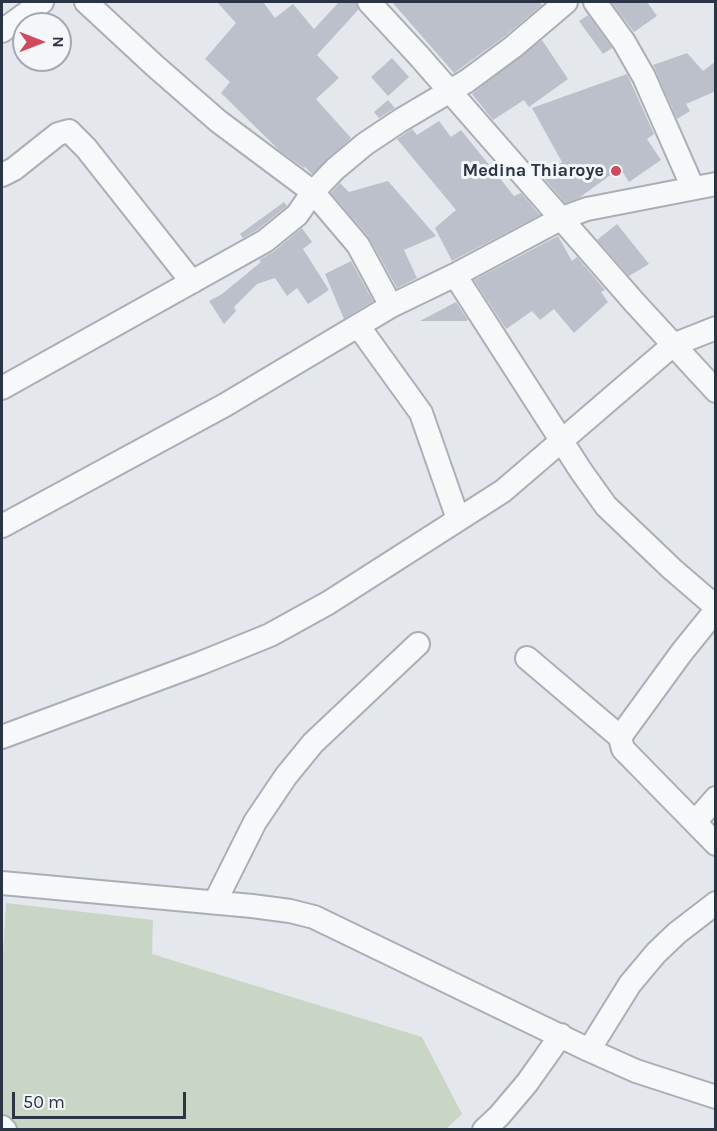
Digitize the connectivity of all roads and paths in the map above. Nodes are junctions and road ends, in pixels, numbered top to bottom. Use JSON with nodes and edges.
{"nodes":[{"id":1,"x":42,"y":2,"type":"edge"},
{"id":2,"x":86,"y":2,"type":"edge"},
{"id":3,"x":369,"y":2,"type":"edge"},
{"id":4,"x":566,"y":2,"type":"edge"},
{"id":5,"x":595,"y":2,"type":"edge"},
{"id":6,"x":2,"y":31,"type":"edge"},
{"id":7,"x":450,"y":92,"type":"junction"},
{"id":8,"x":2,"y":175,"type":"edge"},
{"id":9,"x":704,"y":186,"type":"edge"},
{"id":10,"x":313,"y":192,"type":"junction"},
{"id":11,"x":562,"y":218,"type":"junction"},
{"id":12,"x":455,"y":275,"type":"junction"},
{"id":13,"x":192,"y":282,"type":"junction"},
{"id":14,"x":391,"y":306,"type":"junction"},
{"id":15,"x":358,"y":327,"type":"junction"},
{"id":16,"x":716,"y":328,"type":"edge"},
{"id":17,"x":673,"y":345,"type":"junction"},
{"id":18,"x":2,"y":388,"type":"edge"},
{"id":19,"x":716,"y":391,"type":"edge"},
{"id":20,"x":561,"y":440,"type":"junction"},
{"id":21,"x":458,"y":519,"type":"junction"},
{"id":22,"x":2,"y":526,"type":"edge"},
{"id":23,"x":716,"y":609,"type":"edge"},
{"id":24,"x":418,"y":644,"type":"dead end"},
{"id":25,"x":527,"y":658,"type":"dead end"},
{"id":26,"x":2,"y":737,"type":"edge"},
{"id":27,"x":620,"y":737,"type":"junction"},
{"id":28,"x":716,"y":798,"type":"edge"},
{"id":29,"x":695,"y":822,"type":"junction"},
{"id":30,"x":716,"y":844,"type":"edge"},
{"id":31,"x":2,"y":883,"type":"edge"},
{"id":32,"x":215,"y":902,"type":"junction"},
{"id":33,"x":716,"y":903,"type":"edge"},
{"id":34,"x":561,"y":1035,"type":"junction"},
{"id":35,"x":589,"y":1050,"type":"junction"},
{"id":36,"x":713,"y":1098,"type":"edge"},
{"id":37,"x":484,"y":1130,"type":"edge"}],
"edges":[{"from":1,"to":6,"type":"street"},
{"from":2,"to":10,"type":"street"},
{"from":3,"to":7,"type":"street"},
{"from":4,"to":7,"type":"street"},
{"from":5,"to":9,"type":"street"},
{"from":7,"to":10,"type":"street"},
{"from":7,"to":11,"type":"street"},
{"from":8,"to":13,"type":"street"},
{"from":9,"to":11,"type":"street"},
{"from":10,"to":13,"type":"street"},
{"from":10,"to":14,"type":"street"},
{"from":11,"to":12,"type":"street"},
{"from":11,"to":17,"type":"street"},
{"from":12,"to":14,"type":"street"},
{"from":12,"to":20,"type":"street"},
{"from":13,"to":18,"type":"street"},
{"from":14,"to":15,"type":"street"},
{"from":15,"to":21,"type":"street"},
{"from":15,"to":22,"type":"street"},
{"from":16,"to":17,"type":"street"},
{"from":17,"to":19,"type":"street"},
{"from":17,"to":20,"type":"street"},
{"from":20,"to":21,"type":"street"},
{"from":20,"to":23,"type":"street"},
{"from":21,"to":26,"type":"street"},
{"from":23,"to":27,"type":"street"},
{"from":24,"to":32,"type":"street"},
{"from":25,"to":27,"type":"street"},
{"from":27,"to":29,"type":"street"},
{"from":28,"to":29,"type":"street"},
{"from":29,"to":30,"type":"street"},
{"from":31,"to":32,"type":"street"},
{"from":32,"to":34,"type":"street"},
{"from":33,"to":35,"type":"street"},
{"from":34,"to":35,"type":"street"},
{"from":34,"to":37,"type":"street"},
{"from":35,"to":36,"type":"street"}]}
